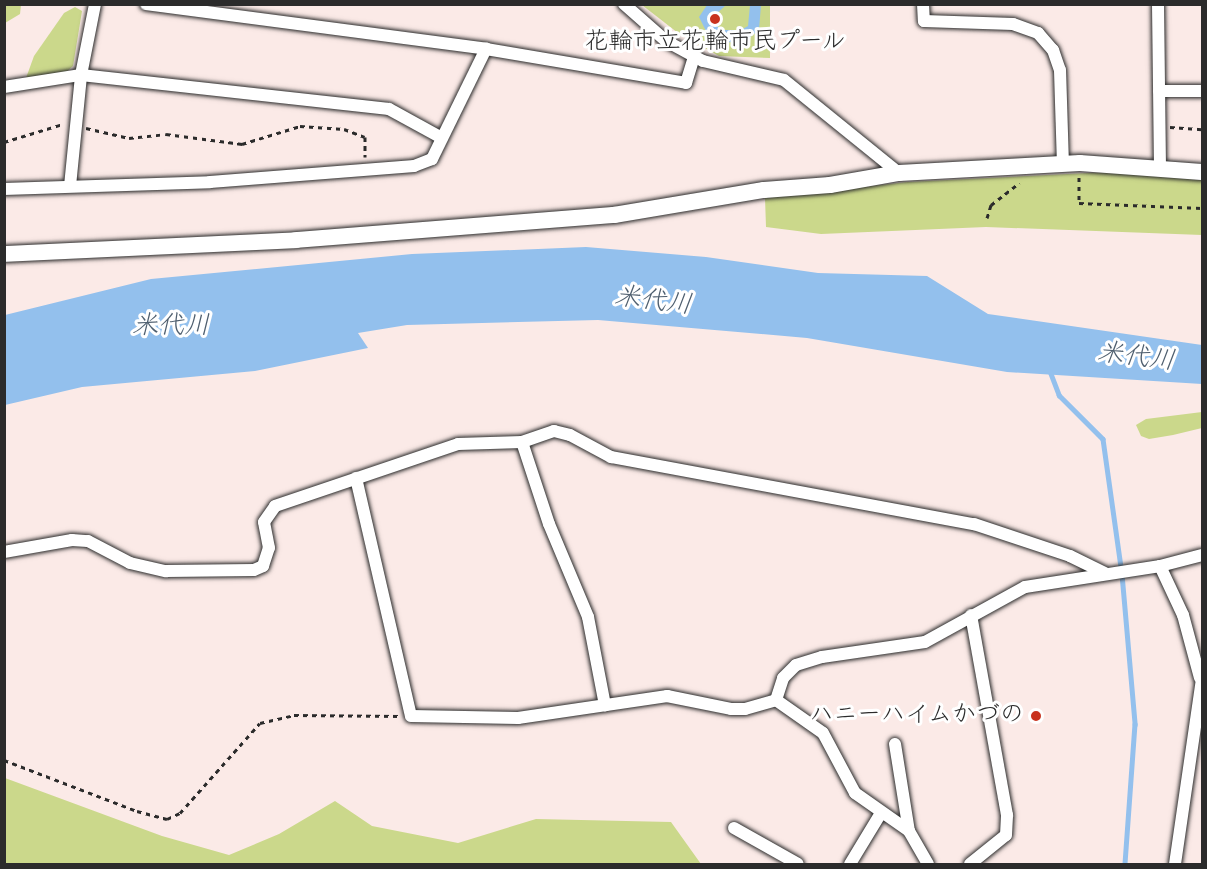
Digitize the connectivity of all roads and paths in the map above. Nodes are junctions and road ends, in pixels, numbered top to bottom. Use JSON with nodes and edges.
{"nodes":[{"id":1,"x":95,"y":4,"type":"edge"},
{"id":2,"x":146,"y":4,"type":"edge"},
{"id":3,"x":624,"y":4,"type":"edge"},
{"id":4,"x":923,"y":4,"type":"edge"},
{"id":5,"x":1158,"y":4,"type":"edge"},
{"id":6,"x":486,"y":49,"type":"junction"},
{"id":7,"x":694,"y":56,"type":"junction"},
{"id":8,"x":81,"y":75,"type":"junction"},
{"id":9,"x":4,"y":87,"type":"edge"},
{"id":10,"x":1159,"y":91,"type":"junction"},
{"id":11,"x":1203,"y":91,"type":"edge"},
{"id":12,"x":75,"y":125,"type":"junction"},
{"id":13,"x":1159,"y":126,"type":"junction"},
{"id":14,"x":1203,"y":129,"type":"edge"},
{"id":15,"x":442,"y":138,"type":"junction"},
{"id":16,"x":4,"y":142,"type":"edge"},
{"id":17,"x":1071,"y":163,"type":"junction"},
{"id":18,"x":1160,"y":167,"type":"junction"},
{"id":19,"x":368,"y":170,"type":"junction"},
{"id":20,"x":1203,"y":172,"type":"edge"},
{"id":21,"x":899,"y":173,"type":"junction"},
{"id":22,"x":1025,"y":177,"type":"dead end"},
{"id":23,"x":70,"y":186,"type":"junction"},
{"id":24,"x":4,"y":189,"type":"edge"},
{"id":25,"x":1203,"y":208,"type":"edge"},
{"id":26,"x":987,"y":218,"type":"dead end"},
{"id":27,"x":4,"y":254,"type":"edge"},
{"id":28,"x":522,"y":442,"type":"junction"},
{"id":29,"x":356,"y":478,"type":"junction"},
{"id":30,"x":4,"y":552,"type":"edge"},
{"id":31,"x":1203,"y":555,"type":"edge"},
{"id":32,"x":1160,"y":566,"type":"junction"},
{"id":33,"x":1105,"y":573,"type":"junction"},
{"id":34,"x":971,"y":615,"type":"junction"},
{"id":35,"x":1201,"y":678,"type":"edge"},
{"id":36,"x":776,"y":700,"type":"junction"},
{"id":37,"x":605,"y":705,"type":"junction"},
{"id":38,"x":411,"y":716,"type":"junction"},
{"id":39,"x":895,"y":744,"type":"dead end"},
{"id":40,"x":4,"y":760,"type":"edge"},
{"id":41,"x":881,"y":813,"type":"junction"},
{"id":42,"x":734,"y":828,"type":"dead end"},
{"id":43,"x":909,"y":831,"type":"junction"},
{"id":44,"x":798,"y":864,"type":"edge"},
{"id":45,"x":850,"y":864,"type":"edge"},
{"id":46,"x":928,"y":864,"type":"edge"},
{"id":47,"x":970,"y":864,"type":"edge"},
{"id":48,"x":1175,"y":864,"type":"edge"}],
"edges":[{"from":1,"to":8,"type":"street"},
{"from":2,"to":6,"type":"street"},
{"from":3,"to":7,"type":"street"},
{"from":4,"to":17,"type":"street"},
{"from":5,"to":10,"type":"street"},
{"from":6,"to":7,"type":"street"},
{"from":6,"to":15,"type":"street"},
{"from":7,"to":21,"type":"street"},
{"from":8,"to":9,"type":"street"},
{"from":8,"to":12,"type":"street"},
{"from":8,"to":15,"type":"street"},
{"from":10,"to":11,"type":"street"},
{"from":10,"to":13,"type":"street"},
{"from":12,"to":16,"type":"path"},
{"from":12,"to":19,"type":"path"},
{"from":12,"to":23,"type":"street"},
{"from":13,"to":14,"type":"path"},
{"from":13,"to":18,"type":"street"},
{"from":15,"to":19,"type":"street"},
{"from":17,"to":18,"type":"street"},
{"from":17,"to":21,"type":"street"},
{"from":17,"to":25,"type":"path"},
{"from":18,"to":20,"type":"street"},
{"from":19,"to":23,"type":"street"},
{"from":21,"to":27,"type":"street"},
{"from":22,"to":26,"type":"path"},
{"from":23,"to":24,"type":"street"},
{"from":28,"to":29,"type":"street"},
{"from":28,"to":33,"type":"street"},
{"from":28,"to":37,"type":"street"},
{"from":29,"to":30,"type":"street"},
{"from":29,"to":38,"type":"street"},
{"from":31,"to":32,"type":"street"},
{"from":32,"to":33,"type":"street"},
{"from":32,"to":35,"type":"street"},
{"from":33,"to":34,"type":"street"},
{"from":34,"to":36,"type":"street"},
{"from":34,"to":47,"type":"street"},
{"from":35,"to":48,"type":"street"},
{"from":36,"to":37,"type":"street"},
{"from":36,"to":41,"type":"street"},
{"from":37,"to":38,"type":"street"},
{"from":38,"to":40,"type":"path"},
{"from":39,"to":43,"type":"street"},
{"from":41,"to":43,"type":"street"},
{"from":41,"to":45,"type":"street"},
{"from":42,"to":44,"type":"street"},
{"from":43,"to":46,"type":"street"}]}
